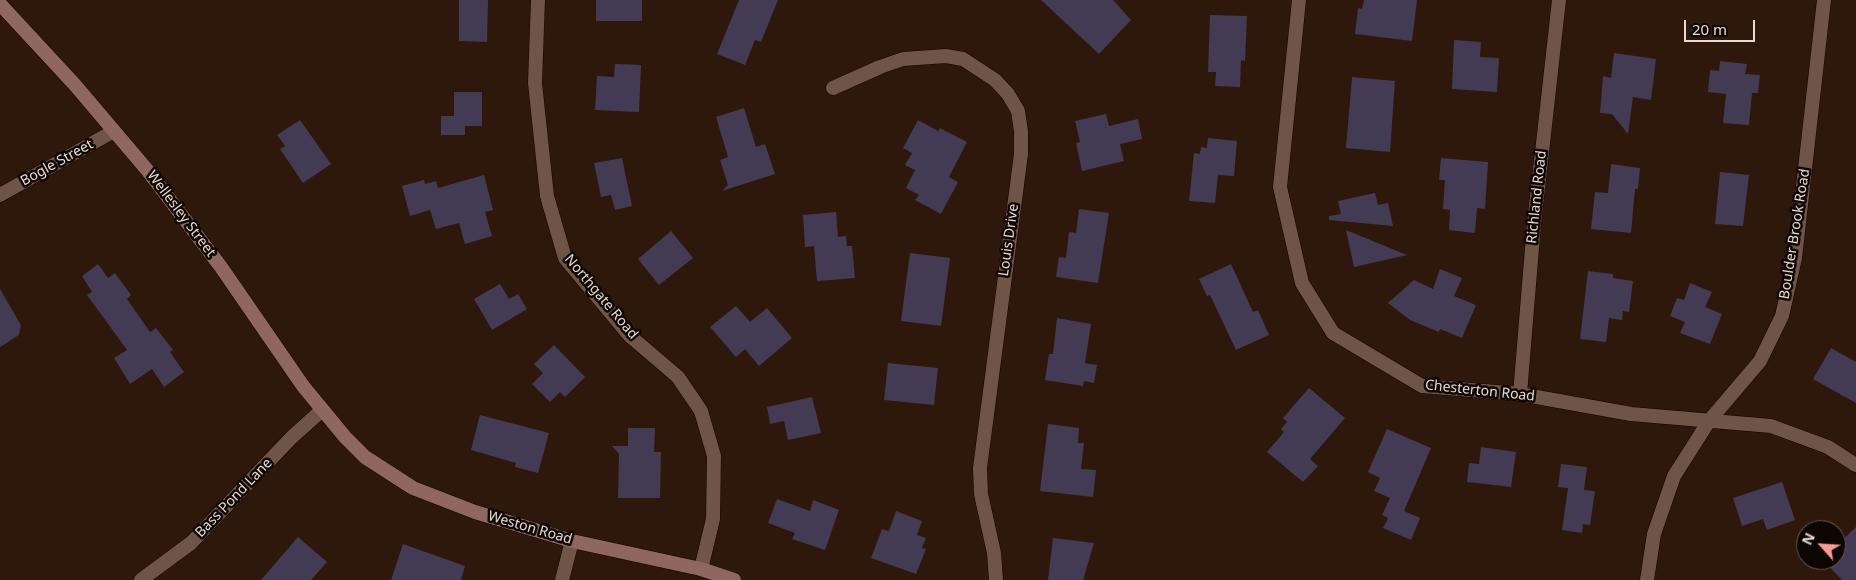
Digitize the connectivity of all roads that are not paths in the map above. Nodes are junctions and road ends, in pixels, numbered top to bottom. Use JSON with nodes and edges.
{"nodes":[{"id":1,"x":538,"y":0,"type":"edge"},
{"id":2,"x":1299,"y":0,"type":"edge"},
{"id":3,"x":1559,"y":0,"type":"edge"},
{"id":4,"x":1824,"y":0,"type":"edge"},
{"id":5,"x":0,"y":4,"type":"edge"},
{"id":6,"x":833,"y":88,"type":"dead end"},
{"id":7,"x":114,"y":131,"type":"junction"},
{"id":8,"x":0,"y":195,"type":"edge"},
{"id":9,"x":1520,"y":394,"type":"junction"},
{"id":10,"x":322,"y":410,"type":"junction"},
{"id":11,"x":1709,"y":421,"type":"junction"},
{"id":12,"x":344,"y":437,"type":"joint"},
{"id":13,"x":1856,"y":466,"type":"edge"},
{"id":14,"x":572,"y":541,"type":"junction"},
{"id":15,"x":701,"y":569,"type":"junction"},
{"id":16,"x":141,"y":580,"type":"edge"},
{"id":17,"x":562,"y":580,"type":"edge"},
{"id":18,"x":734,"y":580,"type":"edge"},
{"id":19,"x":996,"y":580,"type":"edge"},
{"id":20,"x":1647,"y":580,"type":"edge"}],
"edges":[{"from":1,"to":15,"type":"street","name":"Northgate Road"},
{"from":2,"to":9,"type":"street","name":"Chesterton Road"},
{"from":3,"to":9,"type":"street","name":"Richland Road"},
{"from":4,"to":11,"type":"street","name":"Boulder Brook Road"},
{"from":5,"to":7,"type":"main road","name":"Wellesley Street"},
{"from":6,"to":19,"type":"street","name":"Louis Drive"},
{"from":7,"to":8,"type":"street","name":"Bogle Street"},
{"from":7,"to":10,"type":"main road","name":"Wellesley Street"},
{"from":9,"to":11,"type":"street","name":"Chesterton Road"},
{"from":10,"to":12,"type":"main road","name":"Wellesley Street"},
{"from":10,"to":16,"type":"street","name":"Bass Pond Lane"},
{"from":11,"to":13,"type":"street","name":"Chesterton Road"},
{"from":11,"to":20,"type":"street","name":"Boulder Brook Road"},
{"from":12,"to":14,"type":"main road","name":"Weston Road"},
{"from":14,"to":15,"type":"main road","name":"Weston Road"},
{"from":14,"to":17,"type":"street"},
{"from":15,"to":18,"type":"main road","name":"Weston Road"}]}
